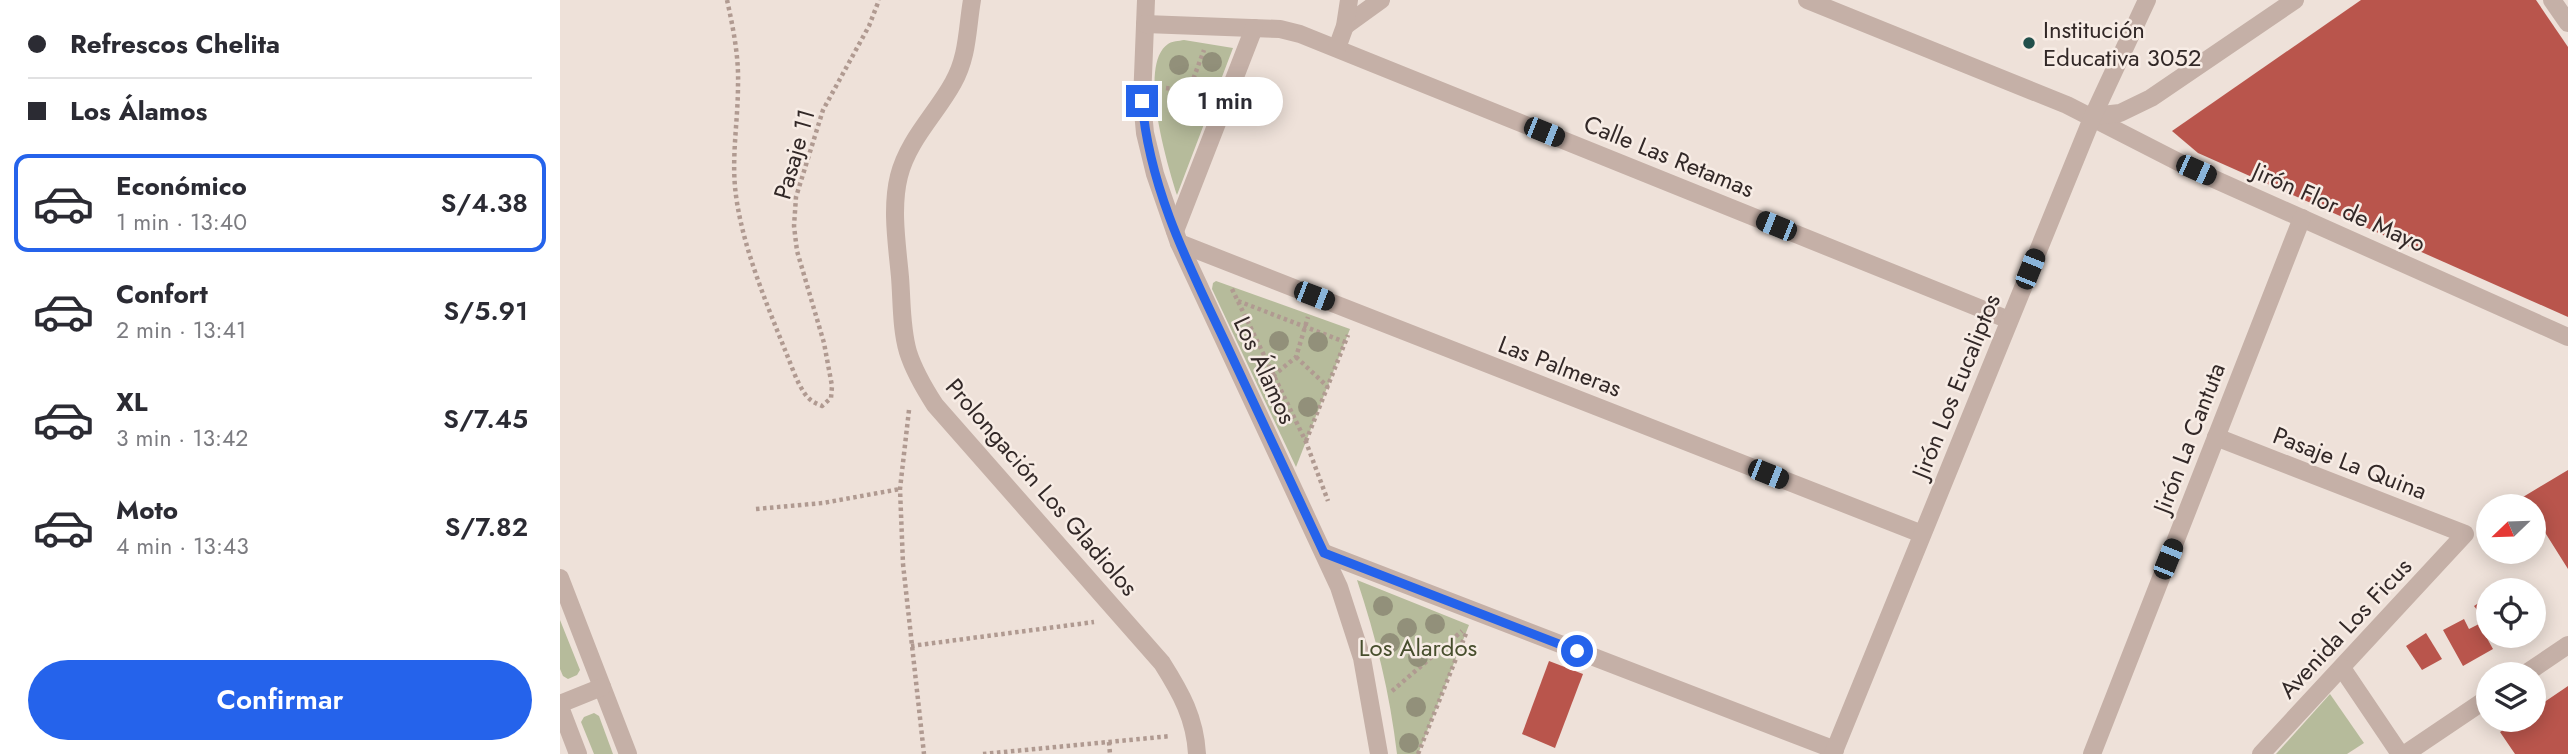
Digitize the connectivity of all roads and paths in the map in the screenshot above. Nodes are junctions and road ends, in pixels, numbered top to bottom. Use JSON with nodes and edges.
{"nodes":[{"id":1,"x":727,"y":0,"type":"edge"},
{"id":2,"x":879,"y":0,"type":"edge"},
{"id":3,"x":972,"y":0,"type":"edge"},
{"id":4,"x":1146,"y":0,"type":"edge"},
{"id":5,"x":1349,"y":0,"type":"edge"},
{"id":6,"x":1381,"y":0,"type":"edge"},
{"id":7,"x":1807,"y":0,"type":"edge"},
{"id":8,"x":2147,"y":0,"type":"edge"},
{"id":9,"x":2295,"y":0,"type":"edge"},
{"id":10,"x":2552,"y":0,"type":"edge"},
{"id":11,"x":1145,"y":23,"type":"junction"},
{"id":12,"x":2568,"y":23,"type":"edge"},
{"id":13,"x":1345,"y":26,"type":"junction"},
{"id":14,"x":1254,"y":28,"type":"junction"},
{"id":15,"x":1206,"y":44,"type":"dead end"},
{"id":16,"x":1337,"y":48,"type":"junction"},
{"id":17,"x":1191,"y":85,"type":"dead end"},
{"id":18,"x":2092,"y":116,"type":"junction"},
{"id":19,"x":2302,"y":218,"type":"junction"},
{"id":20,"x":1177,"y":237,"type":"junction"},
{"id":21,"x":1231,"y":285,"type":"dead end"},
{"id":22,"x":1238,"y":301,"type":"junction"},
{"id":23,"x":1309,"y":314,"type":"dead end"},
{"id":24,"x":2009,"y":320,"type":"junction"},
{"id":25,"x":1305,"y":327,"type":"junction"},
{"id":26,"x":1350,"y":329,"type":"dead end"},
{"id":27,"x":2568,"y":337,"type":"edge"},
{"id":28,"x":1345,"y":342,"type":"junction"},
{"id":29,"x":1296,"y":357,"type":"junction"},
{"id":30,"x":1274,"y":376,"type":"junction"},
{"id":31,"x":1266,"y":382,"type":"dead end"},
{"id":32,"x":1328,"y":387,"type":"junction"},
{"id":33,"x":909,"y":410,"type":"dead end"},
{"id":34,"x":2216,"y":437,"type":"junction"},
{"id":35,"x":1306,"y":442,"type":"junction"},
{"id":36,"x":1301,"y":455,"type":"dead end"},
{"id":37,"x":900,"y":489,"type":"junction"},
{"id":38,"x":756,"y":509,"type":"dead end"},
{"id":39,"x":1922,"y":534,"type":"junction"},
{"id":40,"x":2465,"y":534,"type":"joint"},
{"id":41,"x":1324,"y":553,"type":"junction"},
{"id":42,"x":560,"y":578,"type":"edge"},
{"id":43,"x":1123,"y":618,"type":"junction"},
{"id":44,"x":2568,"y":645,"type":"edge"},
{"id":45,"x":911,"y":646,"type":"junction"},
{"id":46,"x":2543,"y":662,"type":"edge"},
{"id":47,"x":2342,"y":668,"type":"junction"},
{"id":48,"x":602,"y":687,"type":"junction"},
{"id":49,"x":1388,"y":694,"type":"dead end"},
{"id":50,"x":560,"y":705,"type":"edge"},
{"id":51,"x":2476,"y":706,"type":"edge"},
{"id":52,"x":1196,"y":734,"type":"junction"},
{"id":53,"x":1109,"y":742,"type":"junction"},
{"id":54,"x":1834,"y":752,"type":"edge"},
{"id":55,"x":578,"y":754,"type":"edge"},
{"id":56,"x":628,"y":754,"type":"edge"},
{"id":57,"x":925,"y":754,"type":"edge"},
{"id":58,"x":982,"y":754,"type":"edge"},
{"id":59,"x":1110,"y":754,"type":"edge"},
{"id":60,"x":1197,"y":754,"type":"edge"},
{"id":61,"x":1379,"y":754,"type":"edge"},
{"id":62,"x":1418,"y":754,"type":"edge"},
{"id":63,"x":2092,"y":754,"type":"edge"},
{"id":64,"x":2261,"y":754,"type":"edge"},
{"id":65,"x":2403,"y":754,"type":"edge"}],
"edges":[{"from":1,"to":2,"type":"path","name":"Pasaje 11"},
{"from":3,"to":43,"type":"street","name":"Prolongación Los Gladiolos"},
{"from":4,"to":11,"type":"street","name":"Los Álamos"},
{"from":5,"to":13,"type":"street"},
{"from":6,"to":13,"type":"street"},
{"from":7,"to":18,"type":"street","name":"Jirón Flor de Mayo"},
{"from":8,"to":18,"type":"street","name":"Jirón Los Eucaliptos"},
{"from":9,"to":18,"type":"street"},
{"from":10,"to":12,"type":"street"},
{"from":11,"to":14,"type":"street","name":"Calle Las Retamas"},
{"from":11,"to":20,"type":"street","name":"Los Álamos"},
{"from":13,"to":16,"type":"street"},
{"from":14,"to":16,"type":"street","name":"Calle Las Retamas"},
{"from":14,"to":20,"type":"street"},
{"from":15,"to":17,"type":"path"},
{"from":16,"to":24,"type":"street","name":"Calle Las Retamas"},
{"from":18,"to":19,"type":"street","name":"Jirón Flor de Mayo"},
{"from":18,"to":24,"type":"street","name":"Jirón Los Eucaliptos"},
{"from":19,"to":27,"type":"street","name":"Jirón Flor de Mayo"},
{"from":19,"to":34,"type":"street","name":"Jirón La Cantuta"},
{"from":20,"to":39,"type":"street","name":"Las Palmeras"},
{"from":20,"to":41,"type":"street","name":"Los Álamos"},
{"from":21,"to":22,"type":"path"},
{"from":22,"to":25,"type":"path"},
{"from":22,"to":30,"type":"path"},
{"from":23,"to":25,"type":"path"},
{"from":24,"to":39,"type":"street","name":"Jirón Los Eucaliptos"},
{"from":25,"to":28,"type":"path"},
{"from":25,"to":29,"type":"path"},
{"from":26,"to":28,"type":"path"},
{"from":28,"to":32,"type":"path"},
{"from":29,"to":30,"type":"path"},
{"from":29,"to":32,"type":"path"},
{"from":30,"to":31,"type":"path"},
{"from":30,"to":35,"type":"path"},
{"from":32,"to":35,"type":"path"},
{"from":33,"to":37,"type":"path"},
{"from":34,"to":40,"type":"street","name":"Pasaje La Quina"},
{"from":34,"to":63,"type":"street","name":"Jirón La Cantuta"},
{"from":35,"to":36,"type":"path"},
{"from":37,"to":38,"type":"path"},
{"from":37,"to":45,"type":"path"},
{"from":39,"to":54,"type":"street","name":"Jirón Los Eucaliptos"},
{"from":40,"to":47,"type":"street","name":"Avenida Los Ficus"},
{"from":41,"to":54,"type":"street"},
{"from":41,"to":61,"type":"street","name":"Los Álamos"},
{"from":42,"to":48,"type":"street"},
{"from":43,"to":45,"type":"path"},
{"from":43,"to":52,"type":"street","name":"Prolongación Los Gladiolos"},
{"from":44,"to":46,"type":"street"},
{"from":45,"to":57,"type":"path"},
{"from":47,"to":64,"type":"street","name":"Avenida Los Ficus"},
{"from":47,"to":65,"type":"street"},
{"from":48,"to":50,"type":"street"},
{"from":48,"to":56,"type":"street"},
{"from":49,"to":62,"type":"path"},
{"from":50,"to":55,"type":"street"},
{"from":51,"to":65,"type":"street"},
{"from":52,"to":53,"type":"path"},
{"from":52,"to":60,"type":"street","name":"Prolongación Los Gladiolos"},
{"from":53,"to":58,"type":"path"},
{"from":53,"to":59,"type":"path"}]}
